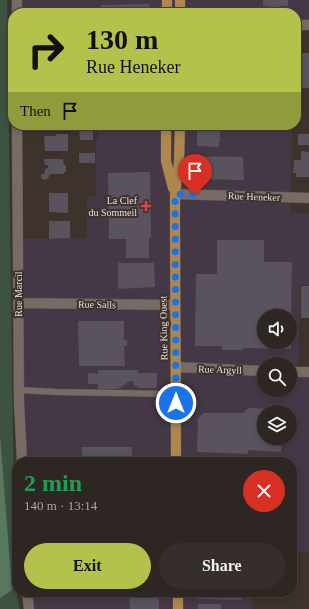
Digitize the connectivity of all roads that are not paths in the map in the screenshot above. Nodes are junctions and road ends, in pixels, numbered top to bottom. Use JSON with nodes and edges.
{"nodes":[{"id":1,"x":17,"y":130,"type":"edge"},
{"id":2,"x":166,"y":130,"type":"edge"},
{"id":3,"x":180,"y":130,"type":"edge"},
{"id":4,"x":175,"y":194,"type":"junction"},
{"id":5,"x":309,"y":198,"type":"edge"},
{"id":6,"x":18,"y":303,"type":"junction"},
{"id":7,"x":175,"y":305,"type":"junction"},
{"id":8,"x":176,"y":367,"type":"junction"},
{"id":9,"x":257,"y":370,"type":"edge"},
{"id":10,"x":297,"y":372,"type":"edge"},
{"id":11,"x":309,"y":372,"type":"edge"},
{"id":12,"x":19,"y":390,"type":"junction"},
{"id":13,"x":176,"y":394,"type":"junction"},
{"id":14,"x":22,"y":457,"type":"edge"},
{"id":15,"x":176,"y":457,"type":"edge"},
{"id":16,"x":28,"y":597,"type":"edge"},
{"id":17,"x":178,"y":597,"type":"edge"},
{"id":18,"x":29,"y":609,"type":"edge"},
{"id":19,"x":178,"y":609,"type":"edge"}],
"edges":[{"from":1,"to":6,"type":"street","name":"Rue Marcil"},
{"from":2,"to":4,"type":"main road","name":"Rue King Ouest"},
{"from":3,"to":4,"type":"main road","name":"Rue King Ouest"},
{"from":4,"to":5,"type":"street","name":"Rue Heneker"},
{"from":4,"to":7,"type":"main road","name":"Rue King Ouest"},
{"from":6,"to":7,"type":"street","name":"Rue Salls"},
{"from":6,"to":12,"type":"street","name":"Rue Marcil"},
{"from":7,"to":8,"type":"main road","name":"Rue King Ouest"},
{"from":8,"to":9,"type":"street","name":"Rue Argyll"},
{"from":8,"to":13,"type":"main road","name":"Rue King Ouest"},
{"from":10,"to":11,"type":"street"},
{"from":12,"to":13,"type":"lane"},
{"from":12,"to":14,"type":"street","name":"Rue Marcil"},
{"from":13,"to":15,"type":"main road","name":"Rue King Ouest"},
{"from":16,"to":18,"type":"street"},
{"from":17,"to":19,"type":"main road"}]}
